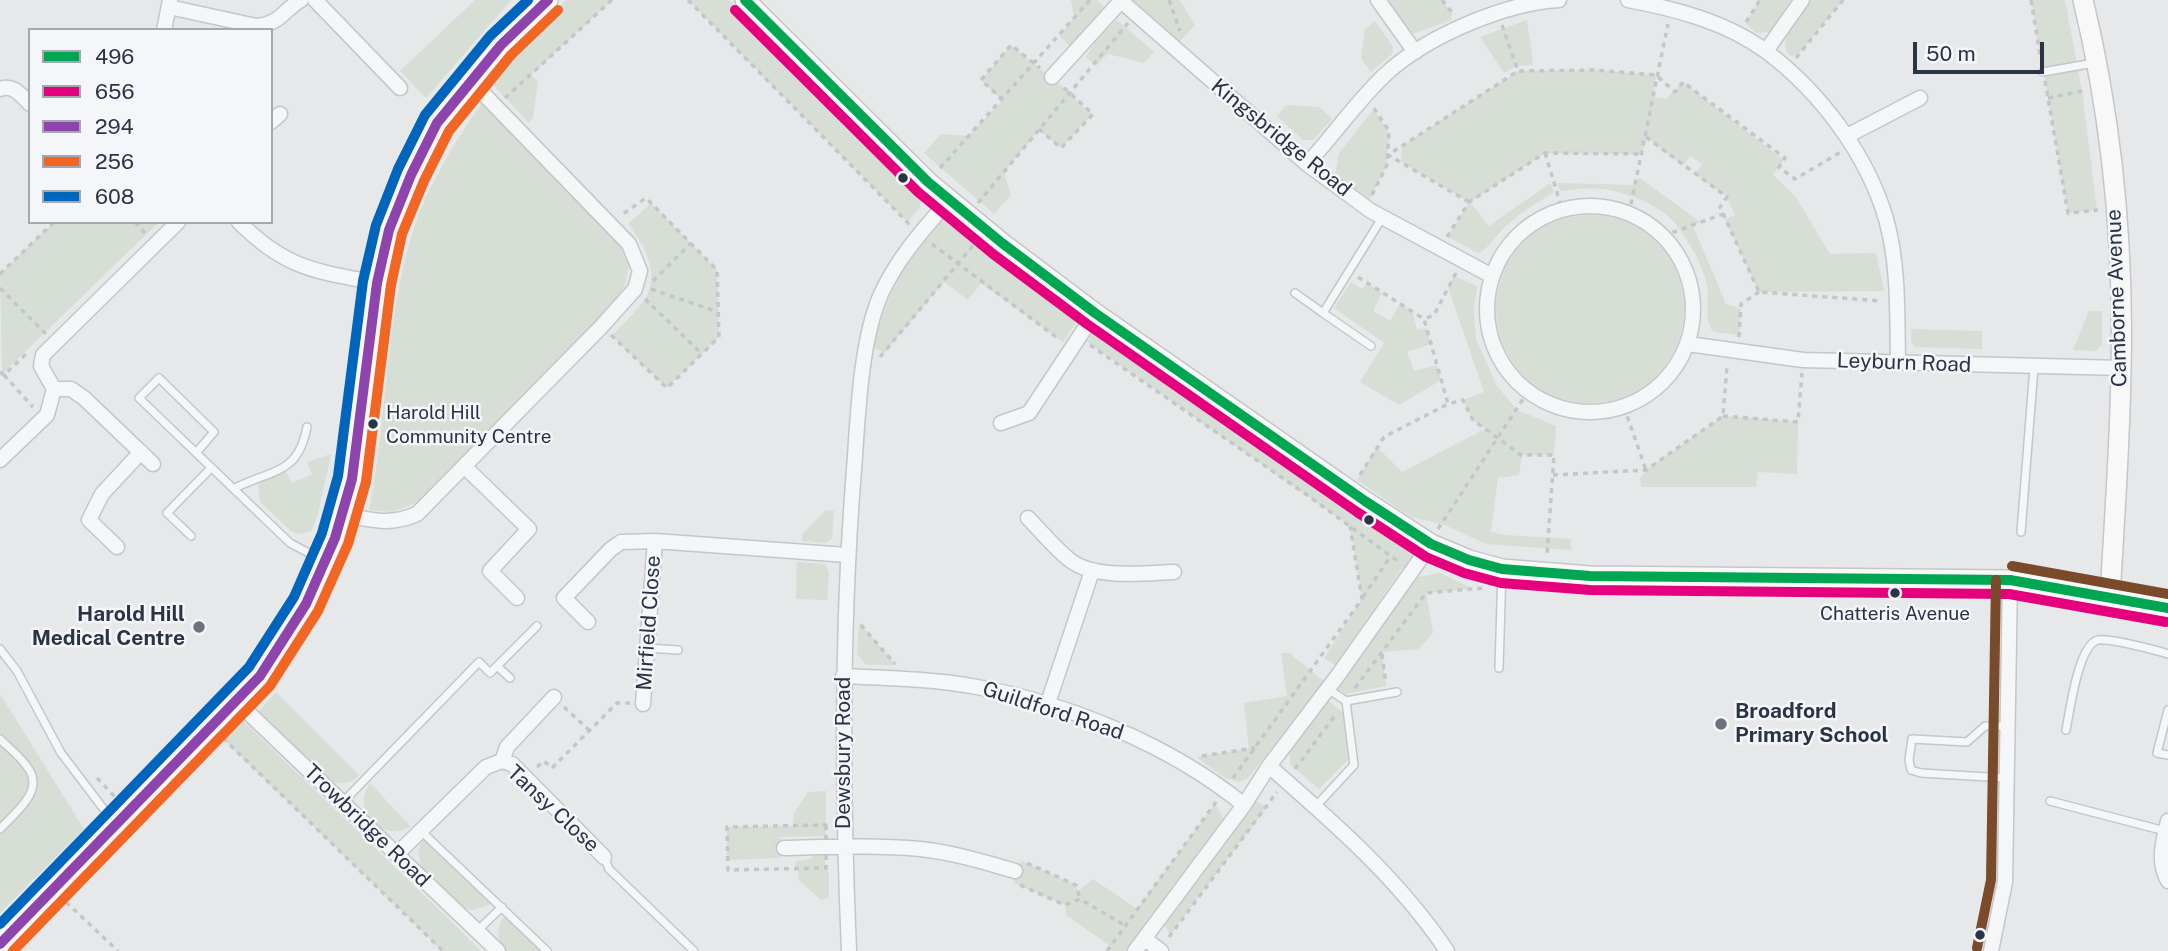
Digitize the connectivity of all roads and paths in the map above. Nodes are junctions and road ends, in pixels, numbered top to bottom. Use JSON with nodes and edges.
{"nodes":[{"id":1,"x":301,"y":0,"type":"edge"},
{"id":2,"x":315,"y":0,"type":"edge"},
{"id":3,"x":548,"y":0,"type":"edge"},
{"id":4,"x":612,"y":0,"type":"edge"},
{"id":5,"x":688,"y":0,"type":"edge"},
{"id":6,"x":746,"y":0,"type":"edge"},
{"id":7,"x":1090,"y":0,"type":"edge"},
{"id":8,"x":1121,"y":0,"type":"edge"},
{"id":9,"x":1378,"y":0,"type":"edge"},
{"id":10,"x":1559,"y":0,"type":"edge"},
{"id":11,"x":1628,"y":0,"type":"edge"},
{"id":12,"x":1760,"y":0,"type":"edge"},
{"id":13,"x":1802,"y":0,"type":"edge"},
{"id":14,"x":1843,"y":0,"type":"edge"},
{"id":15,"x":2031,"y":0,"type":"edge"},
{"id":16,"x":2082,"y":0,"type":"edge"},
{"id":17,"x":169,"y":4,"type":"edge"},
{"id":18,"x":1672,"y":8,"type":"junction"},
{"id":19,"x":1497,"y":13,"type":"junction"},
{"id":20,"x":1136,"y":14,"type":"junction"},
{"id":21,"x":164,"y":28,"type":"edge"},
{"id":22,"x":1738,"y":35,"type":"junction"},
{"id":23,"x":1766,"y":51,"type":"junction"},
{"id":24,"x":1415,"y":52,"type":"junction"},
{"id":25,"x":2096,"y":63,"type":"junction"},
{"id":26,"x":1035,"y":64,"type":"junction"},
{"id":27,"x":1786,"y":69,"type":"junction"},
{"id":28,"x":1518,"y":71,"type":"junction"},
{"id":29,"x":2043,"y":72,"type":"junction"},
{"id":30,"x":1656,"y":75,"type":"junction"},
{"id":31,"x":1052,"y":78,"type":"dead end"},
{"id":32,"x":470,"y":80,"type":"junction"},
{"id":33,"x":400,"y":88,"type":"dead end"},
{"id":34,"x":2101,"y":88,"type":"junction"},
{"id":35,"x":0,"y":89,"type":"edge"},
{"id":36,"x":1069,"y":93,"type":"junction"},
{"id":37,"x":1365,"y":97,"type":"junction"},
{"id":38,"x":1920,"y":98,"type":"dead end"},
{"id":39,"x":2048,"y":98,"type":"junction"},
{"id":40,"x":1003,"y":100,"type":"junction"},
{"id":41,"x":28,"y":102,"type":"edge"},
{"id":42,"x":495,"y":106,"type":"junction"},
{"id":43,"x":1039,"y":130,"type":"junction"},
{"id":44,"x":1646,"y":137,"type":"junction"},
{"id":45,"x":1849,"y":141,"type":"junction"},
{"id":46,"x":1545,"y":153,"type":"junction"},
{"id":47,"x":1388,"y":155,"type":"junction"},
{"id":48,"x":1642,"y":155,"type":"junction"},
{"id":49,"x":1307,"y":164,"type":"junction"},
{"id":50,"x":928,"y":182,"type":"junction"},
{"id":51,"x":949,"y":200,"type":"junction"},
{"id":52,"x":1469,"y":202,"type":"junction"},
{"id":53,"x":1367,"y":207,"type":"junction"},
{"id":54,"x":1720,"y":207,"type":"junction"},
{"id":55,"x":2115,"y":208,"type":"junction"},
{"id":56,"x":1562,"y":209,"type":"junction"},
{"id":57,"x":1629,"y":214,"type":"junction"},
{"id":58,"x":1723,"y":214,"type":"junction"},
{"id":59,"x":968,"y":215,"type":"junction"},
{"id":60,"x":1382,"y":217,"type":"junction"},
{"id":61,"x":1712,"y":218,"type":"junction"},
{"id":62,"x":52,"y":224,"type":"edge"},
{"id":63,"x":176,"y":224,"type":"edge"},
{"id":64,"x":241,"y":224,"type":"edge"},
{"id":65,"x":612,"y":224,"type":"junction"},
{"id":66,"x":986,"y":230,"type":"junction"},
{"id":67,"x":919,"y":234,"type":"junction"},
{"id":68,"x":1663,"y":236,"type":"junction"},
{"id":69,"x":691,"y":243,"type":"junction"},
{"id":70,"x":1440,"y":250,"type":"junction"},
{"id":71,"x":1462,"y":262,"type":"junction"},
{"id":72,"x":957,"y":266,"type":"junction"},
{"id":73,"x":0,"y":274,"type":"edge"},
{"id":74,"x":1356,"y":276,"type":"dead end"},
{"id":75,"x":1492,"y":276,"type":"junction"},
{"id":76,"x":377,"y":283,"type":"junction"},
{"id":77,"x":0,"y":288,"type":"edge"},
{"id":78,"x":635,"y":289,"type":"junction"},
{"id":79,"x":1759,"y":292,"type":"junction"},
{"id":80,"x":1295,"y":293,"type":"dead end"},
{"id":81,"x":1898,"y":302,"type":"junction"},
{"id":82,"x":718,"y":313,"type":"junction"},
{"id":83,"x":1095,"y":313,"type":"junction"},
{"id":84,"x":1322,"y":313,"type":"junction"},
{"id":85,"x":1424,"y":320,"type":"junction"},
{"id":86,"x":601,"y":327,"type":"junction"},
{"id":87,"x":50,"y":338,"type":"junction"},
{"id":88,"x":37,"y":342,"type":"dead end"},
{"id":89,"x":1076,"y":343,"type":"junction"},
{"id":90,"x":1688,"y":344,"type":"junction"},
{"id":91,"x":1371,"y":346,"type":"dead end"},
{"id":92,"x":1733,"y":350,"type":"junction"},
{"id":93,"x":29,"y":351,"type":"dead end"},
{"id":94,"x":702,"y":354,"type":"junction"},
{"id":95,"x":1802,"y":360,"type":"junction"},
{"id":96,"x":1898,"y":362,"type":"junction"},
{"id":97,"x":2034,"y":367,"type":"junction"},
{"id":98,"x":2121,"y":368,"type":"junction"},
{"id":99,"x":2,"y":374,"type":"edge"},
{"id":100,"x":862,"y":378,"type":"junction"},
{"id":101,"x":54,"y":389,"type":"junction"},
{"id":102,"x":1527,"y":393,"type":"junction"},
{"id":103,"x":1448,"y":404,"type":"junction"},
{"id":104,"x":1624,"y":407,"type":"junction"},
{"id":105,"x":1723,"y":416,"type":"junction"},
{"id":106,"x":44,"y":418,"type":"junction"},
{"id":107,"x":1002,"y":424,"type":"dead end"},
{"id":108,"x":307,"y":427,"type":"dead end"},
{"id":109,"x":1498,"y":438,"type":"junction"},
{"id":110,"x":141,"y":452,"type":"junction"},
{"id":111,"x":196,"y":453,"type":"junction"},
{"id":112,"x":0,"y":460,"type":"edge"},
{"id":113,"x":153,"y":464,"type":"dead end"},
{"id":114,"x":465,"y":467,"type":"junction"},
{"id":115,"x":211,"y":468,"type":"junction"},
{"id":116,"x":1646,"y":470,"type":"junction"},
{"id":117,"x":1553,"y":475,"type":"junction"},
{"id":118,"x":235,"y":488,"type":"junction"},
{"id":119,"x":1349,"y":490,"type":"junction"},
{"id":120,"x":342,"y":514,"type":"junction"},
{"id":121,"x":1028,"y":518,"type":"dead end"},
{"id":122,"x":1350,"y":526,"type":"junction"},
{"id":123,"x":2021,"y":532,"type":"dead end"},
{"id":124,"x":191,"y":536,"type":"dead end"},
{"id":125,"x":655,"y":541,"type":"junction"},
{"id":126,"x":1431,"y":544,"type":"junction"},
{"id":127,"x":117,"y":547,"type":"dead end"},
{"id":128,"x":847,"y":555,"type":"junction"},
{"id":129,"x":1390,"y":556,"type":"junction"},
{"id":130,"x":326,"y":562,"type":"junction"},
{"id":131,"x":1502,"y":569,"type":"junction"},
{"id":132,"x":1092,"y":571,"type":"junction"},
{"id":133,"x":1174,"y":572,"type":"dead end"},
{"id":134,"x":1411,"y":572,"type":"junction"},
{"id":135,"x":1546,"y":573,"type":"junction"},
{"id":136,"x":2010,"y":580,"type":"junction"},
{"id":137,"x":1484,"y":588,"type":"dead end"},
{"id":138,"x":517,"y":598,"type":"dead end"},
{"id":139,"x":1362,"y":599,"type":"junction"},
{"id":140,"x":2110,"y":599,"type":"junction"},
{"id":141,"x":845,"y":608,"type":"junction"},
{"id":142,"x":2168,"y":608,"type":"edge"},
{"id":143,"x":588,"y":622,"type":"dead end"},
{"id":144,"x":537,"y":626,"type":"dead end"},
{"id":145,"x":647,"y":648,"type":"junction"},
{"id":146,"x":0,"y":649,"type":"edge"},
{"id":147,"x":678,"y":650,"type":"dead end"},
{"id":148,"x":1381,"y":652,"type":"junction"},
{"id":149,"x":2168,"y":654,"type":"edge"},
{"id":150,"x":497,"y":666,"type":"junction"},
{"id":151,"x":1499,"y":668,"type":"dead end"},
{"id":152,"x":843,"y":676,"type":"junction"},
{"id":153,"x":510,"y":678,"type":"dead end"},
{"id":154,"x":908,"y":678,"type":"junction"},
{"id":155,"x":1328,"y":689,"type":"junction"},
{"id":156,"x":1397,"y":692,"type":"dead end"},
{"id":157,"x":1388,"y":693,"type":"junction"},
{"id":158,"x":554,"y":697,"type":"joint"},
{"id":159,"x":236,"y":701,"type":"junction"},
{"id":160,"x":1346,"y":701,"type":"junction"},
{"id":161,"x":643,"y":704,"type":"joint"},
{"id":162,"x":1047,"y":706,"type":"junction"},
{"id":163,"x":2168,"y":714,"type":"edge"},
{"id":164,"x":2007,"y":726,"type":"junction"},
{"id":165,"x":210,"y":727,"type":"junction"},
{"id":166,"x":2066,"y":730,"type":"dead end"},
{"id":167,"x":591,"y":732,"type":"junction"},
{"id":168,"x":0,"y":739,"type":"edge"},
{"id":169,"x":1255,"y":748,"type":"junction"},
{"id":170,"x":2168,"y":755,"type":"edge"},
{"id":171,"x":1178,"y":759,"type":"junction"},
{"id":172,"x":502,"y":761,"type":"junction"},
{"id":173,"x":1269,"y":766,"type":"junction"},
{"id":174,"x":525,"y":778,"type":"junction"},
{"id":175,"x":2005,"y":778,"type":"junction"},
{"id":176,"x":1286,"y":780,"type":"junction"},
{"id":177,"x":1225,"y":789,"type":"junction"},
{"id":178,"x":2050,"y":801,"type":"dead end"},
{"id":179,"x":343,"y":802,"type":"junction"},
{"id":180,"x":1244,"y":804,"type":"junction"},
{"id":181,"x":1316,"y":806,"type":"junction"},
{"id":182,"x":116,"y":825,"type":"junction"},
{"id":183,"x":2167,"y":826,"type":"edge"},
{"id":184,"x":0,"y":829,"type":"edge"},
{"id":185,"x":421,"y":830,"type":"junction"},
{"id":186,"x":844,"y":846,"type":"junction"},
{"id":187,"x":784,"y":848,"type":"dead end"},
{"id":188,"x":397,"y":854,"type":"junction"},
{"id":189,"x":604,"y":857,"type":"joint"},
{"id":190,"x":1015,"y":871,"type":"junction"},
{"id":191,"x":2168,"y":881,"type":"edge"},
{"id":192,"x":53,"y":890,"type":"junction"},
{"id":193,"x":1080,"y":899,"type":"junction"},
{"id":194,"x":502,"y":907,"type":"junction"},
{"id":195,"x":1126,"y":926,"type":"junction"},
{"id":196,"x":478,"y":930,"type":"junction"},
{"id":197,"x":3,"y":935,"type":"edge"},
{"id":198,"x":1145,"y":939,"type":"junction"},
{"id":199,"x":118,"y":951,"type":"edge"},
{"id":200,"x":443,"y":951,"type":"edge"},
{"id":201,"x":498,"y":951,"type":"edge"},
{"id":202,"x":547,"y":951,"type":"edge"},
{"id":203,"x":694,"y":951,"type":"edge"},
{"id":204,"x":849,"y":951,"type":"edge"},
{"id":205,"x":1107,"y":951,"type":"edge"},
{"id":206,"x":1135,"y":951,"type":"edge"},
{"id":207,"x":1161,"y":951,"type":"edge"},
{"id":208,"x":1447,"y":951,"type":"edge"},
{"id":209,"x":1991,"y":951,"type":"edge"}],
"edges":[{"from":1,"to":17,"type":"street"},
{"from":2,"to":33,"type":"street"},
{"from":3,"to":32,"type":"street"},
{"from":4,"to":42,"type":"path"},
{"from":5,"to":67,"type":"path"},
{"from":6,"to":50,"type":"street"},
{"from":7,"to":26,"type":"path"},
{"from":8,"to":20,"type":"street","name":"Kingsbridge Road"},
{"from":8,"to":31,"type":"street"},
{"from":9,"to":24,"type":"street"},
{"from":10,"to":19,"type":"street"},
{"from":11,"to":18,"type":"street"},
{"from":12,"to":22,"type":"path"},
{"from":13,"to":23,"type":"street"},
{"from":14,"to":27,"type":"path"},
{"from":15,"to":29,"type":"path"},
{"from":16,"to":25,"type":"street","name":"Camborne Avenue"},
{"from":17,"to":21,"type":"street"},
{"from":18,"to":22,"type":"street"},
{"from":18,"to":30,"type":"path"},
{"from":19,"to":24,"type":"street"},
{"from":19,"to":28,"type":"path"},
{"from":20,"to":36,"type":"path"},
{"from":20,"to":49,"type":"street","name":"Kingsbridge Road"},
{"from":22,"to":23,"type":"street"},
{"from":23,"to":27,"type":"street"},
{"from":24,"to":37,"type":"street"},
{"from":25,"to":29,"type":"lane"},
{"from":25,"to":34,"type":"street","name":"Camborne Avenue"},
{"from":26,"to":40,"type":"path"},
{"from":26,"to":40,"type":"path"},
{"from":27,"to":45,"type":"street"},
{"from":28,"to":30,"type":"path"},
{"from":28,"to":47,"type":"path"},
{"from":29,"to":39,"type":"path"},
{"from":30,"to":44,"type":"path"},
{"from":30,"to":45,"type":"path"},
{"from":32,"to":42,"type":"street"},
{"from":32,"to":76,"type":"street"},
{"from":34,"to":39,"type":"path"},
{"from":34,"to":55,"type":"street","name":"Camborne Avenue"},
{"from":35,"to":41,"type":"street"},
{"from":36,"to":43,"type":"path"},
{"from":36,"to":43,"type":"path"},
{"from":37,"to":47,"type":"path"},
{"from":37,"to":49,"type":"street"},
{"from":38,"to":45,"type":"street"},
{"from":39,"to":55,"type":"path"},
{"from":40,"to":50,"type":"path"},
{"from":42,"to":65,"type":"street"},
{"from":43,"to":59,"type":"path"},
{"from":44,"to":48,"type":"path"},
{"from":44,"to":54,"type":"path"},
{"from":45,"to":81,"type":"street"},
{"from":46,"to":48,"type":"path"},
{"from":46,"to":52,"type":"path"},
{"from":46,"to":56,"type":"path"},
{"from":47,"to":52,"type":"path"},
{"from":47,"to":53,"type":"path"},
{"from":48,"to":57,"type":"path"},
{"from":49,"to":53,"type":"street","name":"Kingsbridge Road"},
{"from":50,"to":51,"type":"street"},
{"from":51,"to":59,"type":"street"},
{"from":51,"to":67,"type":"street","name":"Dewsbury Road"},
{"from":52,"to":70,"type":"path"},
{"from":53,"to":60,"type":"street","name":"Kingsbridge Road"},
{"from":54,"to":58,"type":"path"},
{"from":54,"to":61,"type":"path"},
{"from":55,"to":98,"type":"street","name":"Camborne Avenue"},
{"from":56,"to":57,"type":"street"},
{"from":56,"to":75,"type":"street"},
{"from":57,"to":68,"type":"street"},
{"from":58,"to":61,"type":"path"},
{"from":58,"to":79,"type":"path"},
{"from":59,"to":66,"type":"street"},
{"from":60,"to":70,"type":"street","name":"Kingsbridge Road"},
{"from":60,"to":84,"type":"lane"},
{"from":61,"to":68,"type":"path"},
{"from":62,"to":73,"type":"path"},
{"from":63,"to":87,"type":"street"},
{"from":64,"to":76,"type":"street"},
{"from":65,"to":69,"type":"path"},
{"from":65,"to":78,"type":"street"},
{"from":66,"to":72,"type":"path"},
{"from":66,"to":83,"type":"street"},
{"from":67,"to":72,"type":"path"},
{"from":67,"to":100,"type":"street","name":"Dewsbury Road"},
{"from":68,"to":90,"type":"street"},
{"from":69,"to":82,"type":"path"},
{"from":69,"to":82,"type":"path"},
{"from":70,"to":71,"type":"street","name":"Kingsbridge Road"},
{"from":71,"to":75,"type":"street","name":"Kingsbridge Road"},
{"from":71,"to":85,"type":"path"},
{"from":72,"to":89,"type":"path"},
{"from":72,"to":100,"type":"path"},
{"from":74,"to":85,"type":"path"},
{"from":75,"to":102,"type":"street"},
{"from":76,"to":120,"type":"street"},
{"from":77,"to":87,"type":"path"},
{"from":78,"to":86,"type":"street"},
{"from":78,"to":94,"type":"path"},
{"from":79,"to":81,"type":"path"},
{"from":79,"to":92,"type":"path"},
{"from":80,"to":84,"type":"lane"},
{"from":81,"to":96,"type":"street"},
{"from":82,"to":94,"type":"path"},
{"from":83,"to":89,"type":"street"},
{"from":83,"to":119,"type":"street"},
{"from":84,"to":91,"type":"lane"},
{"from":85,"to":103,"type":"path"},
{"from":86,"to":94,"type":"path"},
{"from":86,"to":114,"type":"street"},
{"from":87,"to":88,"type":"path"},
{"from":87,"to":101,"type":"street"},
{"from":89,"to":107,"type":"street"},
{"from":89,"to":122,"type":"path"},
{"from":90,"to":92,"type":"street","name":"Leyburn Road"},
{"from":90,"to":104,"type":"street"},
{"from":92,"to":95,"type":"street","name":"Leyburn Road"},
{"from":92,"to":105,"type":"path"},
{"from":93,"to":99,"type":"path"},
{"from":95,"to":96,"type":"street","name":"Leyburn Road"},
{"from":95,"to":105,"type":"path"},
{"from":96,"to":97,"type":"street","name":"Leyburn Road"},
{"from":97,"to":98,"type":"street","name":"Leyburn Road"},
{"from":97,"to":123,"type":"lane"},
{"from":98,"to":140,"type":"street","name":"Camborne Avenue"},
{"from":99,"to":106,"type":"path"},
{"from":100,"to":128,"type":"street","name":"Dewsbury Road"},
{"from":101,"to":106,"type":"street"},
{"from":101,"to":110,"type":"street"},
{"from":102,"to":104,"type":"street"},
{"from":102,"to":109,"type":"path"},
{"from":103,"to":109,"type":"path"},
{"from":103,"to":119,"type":"path"},
{"from":104,"to":116,"type":"path"},
{"from":105,"to":116,"type":"path"},
{"from":106,"to":112,"type":"street"},
{"from":108,"to":118,"type":"lane"},
{"from":109,"to":117,"type":"path"},
{"from":109,"to":126,"type":"path"},
{"from":110,"to":113,"type":"street"},
{"from":110,"to":127,"type":"street"},
{"from":111,"to":111,"type":"lane"},
{"from":111,"to":115,"type":"lane"},
{"from":114,"to":120,"type":"street"},
{"from":114,"to":138,"type":"street"},
{"from":115,"to":118,"type":"lane"},
{"from":115,"to":124,"type":"lane"},
{"from":116,"to":117,"type":"path"},
{"from":117,"to":135,"type":"path"},
{"from":118,"to":130,"type":"lane"},
{"from":119,"to":126,"type":"street"},
{"from":120,"to":130,"type":"street"},
{"from":121,"to":132,"type":"street"},
{"from":122,"to":129,"type":"path"},
{"from":122,"to":139,"type":"path"},
{"from":125,"to":128,"type":"street"},
{"from":125,"to":143,"type":"street"},
{"from":125,"to":145,"type":"street","name":"Mirfield Close"},
{"from":126,"to":131,"type":"street"},
{"from":126,"to":134,"type":"street"},
{"from":128,"to":141,"type":"street","name":"Dewsbury Road"},
{"from":129,"to":134,"type":"path"},
{"from":129,"to":139,"type":"path"},
{"from":130,"to":159,"type":"street"},
{"from":131,"to":135,"type":"street"},
{"from":131,"to":151,"type":"lane"},
{"from":132,"to":133,"type":"street"},
{"from":132,"to":162,"type":"street"},
{"from":134,"to":155,"type":"street"},
{"from":135,"to":136,"type":"street"},
{"from":136,"to":140,"type":"street"},
{"from":136,"to":164,"type":"street"},
{"from":137,"to":148,"type":"path"},
{"from":139,"to":169,"type":"path"},
{"from":140,"to":142,"type":"street"},
{"from":141,"to":152,"type":"street","name":"Dewsbury Road"},
{"from":141,"to":154,"type":"path"},
{"from":144,"to":150,"type":"lane"},
{"from":145,"to":147,"type":"lane"},
{"from":145,"to":161,"type":"street","name":"Mirfield Close"},
{"from":146,"to":182,"type":"lane"},
{"from":148,"to":157,"type":"path"},
{"from":148,"to":160,"type":"path"},
{"from":149,"to":166,"type":"lane"},
{"from":150,"to":153,"type":"lane"},
{"from":150,"to":179,"type":"lane"},
{"from":152,"to":154,"type":"street","name":"Guildford Road"},
{"from":152,"to":186,"type":"street","name":"Dewsbury Road"},
{"from":154,"to":162,"type":"street","name":"Guildford Road"},
{"from":155,"to":160,"type":"lane"},
{"from":155,"to":173,"type":"street"},
{"from":156,"to":157,"type":"lane"},
{"from":157,"to":160,"type":"lane"},
{"from":158,"to":167,"type":"path"},
{"from":158,"to":172,"type":"street","name":"Tansy Close"},
{"from":159,"to":165,"type":"street"},
{"from":159,"to":179,"type":"street","name":"Trowbridge Road"},
{"from":160,"to":176,"type":"path"},
{"from":160,"to":181,"type":"lane"},
{"from":161,"to":167,"type":"path"},
{"from":162,"to":171,"type":"street","name":"Guildford Road"},
{"from":163,"to":170,"type":"lane"},
{"from":164,"to":175,"type":"street"},
{"from":164,"to":175,"type":"lane"},
{"from":165,"to":182,"type":"street"},
{"from":165,"to":200,"type":"path"},
{"from":167,"to":174,"type":"path"},
{"from":168,"to":184,"type":"lane"},
{"from":169,"to":171,"type":"path"},
{"from":169,"to":177,"type":"path"},
{"from":171,"to":177,"type":"street","name":"Guildford Road"},
{"from":172,"to":174,"type":"street","name":"Tansy Close"},
{"from":172,"to":185,"type":"street","name":"Tansy Close"},
{"from":173,"to":176,"type":"street"},
{"from":173,"to":180,"type":"street"},
{"from":174,"to":189,"type":"street","name":"Tansy Close"},
{"from":175,"to":209,"type":"street"},
{"from":176,"to":181,"type":"street"},
{"from":176,"to":207,"type":"path"},
{"from":177,"to":180,"type":"street","name":"Guildford Road"},
{"from":177,"to":195,"type":"path"},
{"from":178,"to":183,"type":"lane"},
{"from":179,"to":188,"type":"street","name":"Trowbridge Road"},
{"from":180,"to":198,"type":"street"},
{"from":181,"to":208,"type":"street"},
{"from":182,"to":192,"type":"street"},
{"from":183,"to":191,"type":"street"},
{"from":185,"to":188,"type":"street","name":"Tansy Close"},
{"from":185,"to":194,"type":"lane"},
{"from":186,"to":187,"type":"street"},
{"from":186,"to":190,"type":"street"},
{"from":186,"to":204,"type":"street","name":"Dewsbury Road"},
{"from":188,"to":196,"type":"street","name":"Trowbridge Road"},
{"from":189,"to":203,"type":"lane"},
{"from":190,"to":193,"type":"path"},
{"from":190,"to":193,"type":"path"},
{"from":192,"to":197,"type":"street"},
{"from":192,"to":199,"type":"path"},
{"from":193,"to":195,"type":"path"},
{"from":194,"to":196,"type":"lane"},
{"from":194,"to":202,"type":"lane"},
{"from":195,"to":198,"type":"path"},
{"from":195,"to":205,"type":"path"},
{"from":196,"to":201,"type":"street","name":"Trowbridge Road"},
{"from":198,"to":206,"type":"street"},
{"from":198,"to":207,"type":"street"}]}
